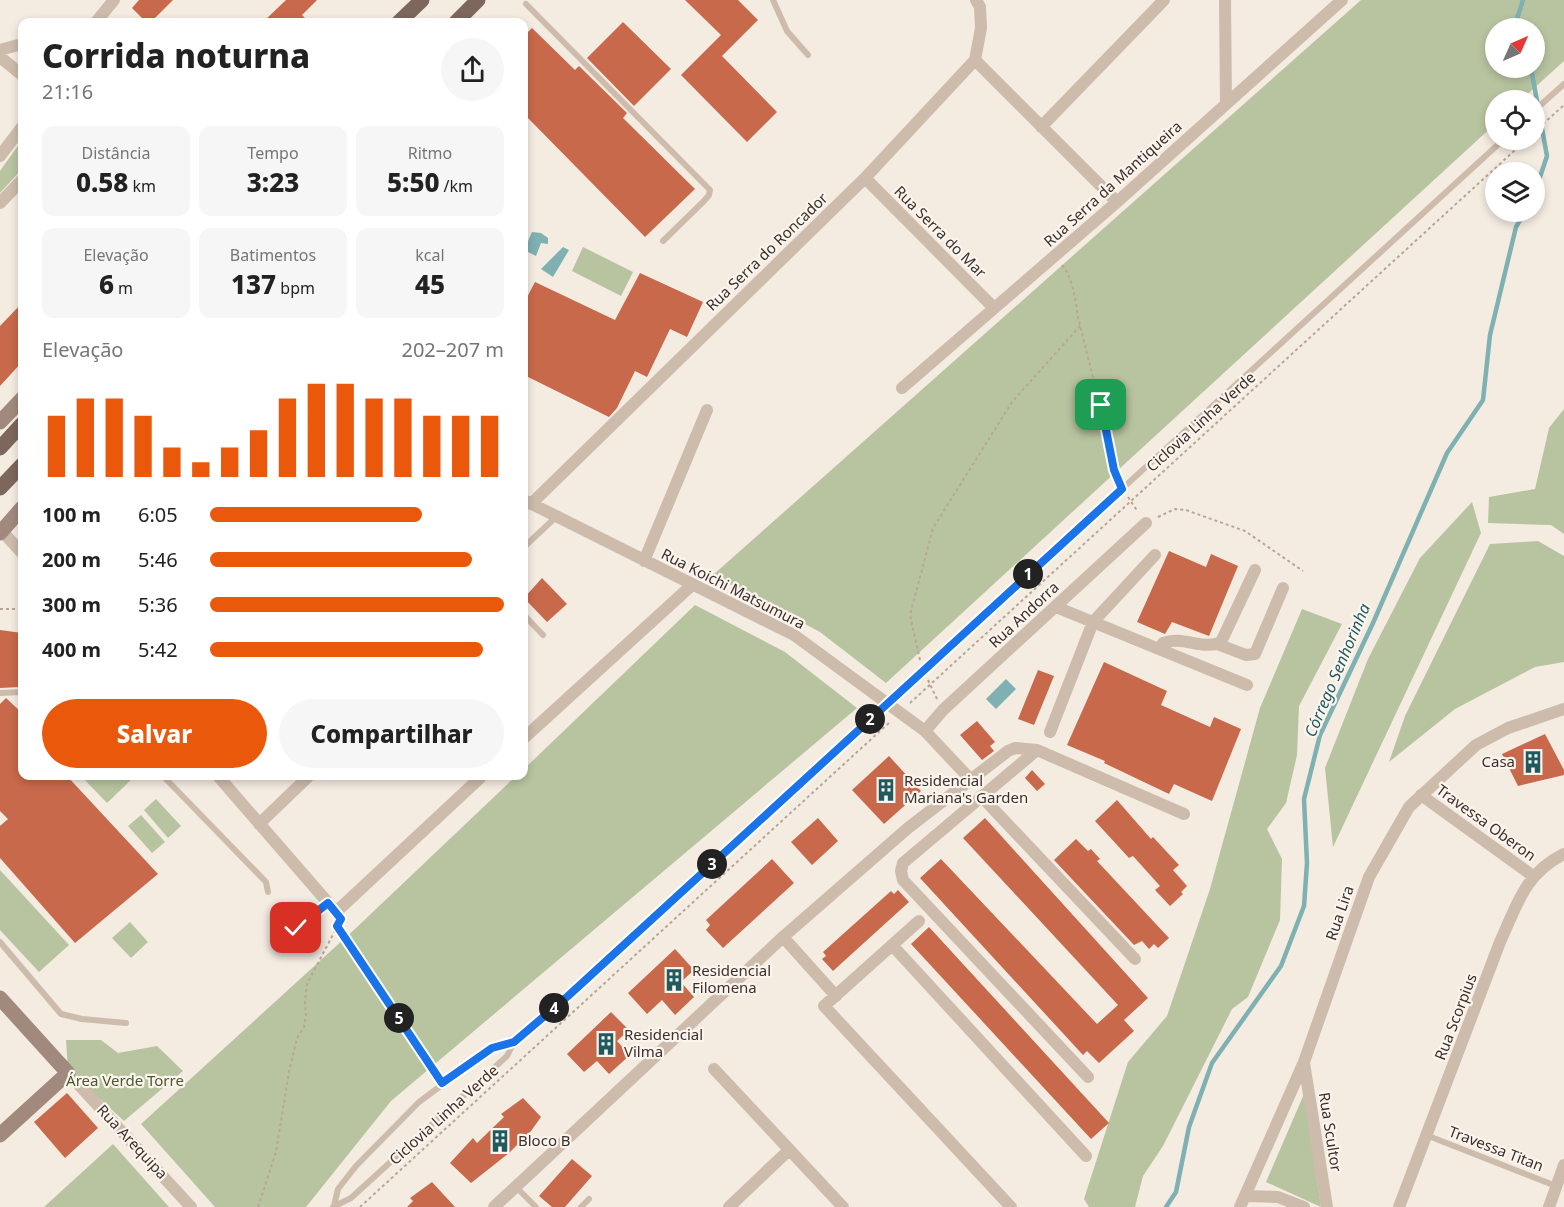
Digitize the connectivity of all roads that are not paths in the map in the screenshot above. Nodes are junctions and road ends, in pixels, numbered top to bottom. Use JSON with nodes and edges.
{"nodes":[{"id":1,"x":114,"y":0,"type":"edge"},
{"id":2,"x":478,"y":0,"type":"edge"},
{"id":3,"x":773,"y":0,"type":"edge"},
{"id":4,"x":976,"y":0,"type":"edge"},
{"id":5,"x":1164,"y":0,"type":"edge"},
{"id":6,"x":1225,"y":0,"type":"edge"},
{"id":7,"x":1342,"y":0,"type":"edge"},
{"id":8,"x":419,"y":1,"type":"edge"},
{"id":9,"x":526,"y":4,"type":"dead end"},
{"id":10,"x":99,"y":18,"type":"edge"},
{"id":11,"x":403,"y":18,"type":"edge"},
{"id":12,"x":460,"y":18,"type":"edge"},
{"id":13,"x":18,"y":45,"type":"edge"},
{"id":14,"x":0,"y":50,"type":"edge"},
{"id":15,"x":808,"y":55,"type":"dead end"},
{"id":16,"x":0,"y":57,"type":"edge"},
{"id":17,"x":975,"y":60,"type":"junction"},
{"id":18,"x":18,"y":72,"type":"edge"},
{"id":19,"x":1564,"y":84,"type":"edge"},
{"id":20,"x":1545,"y":101,"type":"edge"},
{"id":21,"x":1226,"y":104,"type":"junction"},
{"id":22,"x":1041,"y":127,"type":"junction"},
{"id":23,"x":18,"y":132,"type":"edge"},
{"id":24,"x":1492,"y":150,"type":"edge"},
{"id":25,"x":0,"y":156,"type":"edge"},
{"id":26,"x":865,"y":178,"type":"junction"},
{"id":27,"x":18,"y":184,"type":"edge"},
{"id":28,"x":0,"y":202,"type":"edge"},
{"id":29,"x":1117,"y":202,"type":"junction"},
{"id":30,"x":663,"y":242,"type":"dead end"},
{"id":31,"x":994,"y":308,"type":"junction"},
{"id":32,"x":902,"y":388,"type":"dead end"},
{"id":33,"x":18,"y":403,"type":"edge"},
{"id":34,"x":707,"y":410,"type":"dead end"},
{"id":35,"x":0,"y":422,"type":"edge"},
{"id":36,"x":18,"y":428,"type":"edge"},
{"id":37,"x":0,"y":448,"type":"edge"},
{"id":38,"x":18,"y":469,"type":"edge"},
{"id":39,"x":0,"y":488,"type":"edge"},
{"id":40,"x":528,"y":501,"type":"edge"},
{"id":41,"x":528,"y":502,"type":"edge"},
{"id":42,"x":18,"y":513,"type":"edge"},
{"id":43,"x":556,"y":516,"type":"junction"},
{"id":44,"x":1146,"y":523,"type":"road end"},
{"id":45,"x":1,"y":532,"type":"edge"},
{"id":46,"x":528,"y":543,"type":"edge"},
{"id":47,"x":18,"y":548,"type":"edge"},
{"id":48,"x":1155,"y":555,"type":"dead end"},
{"id":49,"x":644,"y":561,"type":"junction"},
{"id":50,"x":1255,"y":570,"type":"dead end"},
{"id":51,"x":692,"y":585,"type":"junction"},
{"id":52,"x":1283,"y":588,"type":"dead end"},
{"id":53,"x":1056,"y":607,"type":"junction"},
{"id":54,"x":528,"y":619,"type":"edge"},
{"id":55,"x":1093,"y":622,"type":"junction"},
{"id":56,"x":543,"y":635,"type":"dead end"},
{"id":57,"x":1217,"y":644,"type":"junction"},
{"id":58,"x":1161,"y":650,"type":"junction"},
{"id":59,"x":1247,"y":685,"type":"dead end"},
{"id":60,"x":18,"y":692,"type":"edge"},
{"id":61,"x":0,"y":693,"type":"edge"},
{"id":62,"x":886,"y":703,"type":"junction"},
{"id":63,"x":1564,"y":709,"type":"edge"},
{"id":64,"x":925,"y":731,"type":"junction"},
{"id":65,"x":1050,"y":732,"type":"dead end"},
{"id":66,"x":528,"y":734,"type":"edge"},
{"id":67,"x":1037,"y":750,"type":"junction"},
{"id":68,"x":167,"y":780,"type":"edge"},
{"id":69,"x":221,"y":780,"type":"edge"},
{"id":70,"x":305,"y":780,"type":"edge"},
{"id":71,"x":477,"y":780,"type":"edge"},
{"id":72,"x":972,"y":781,"type":"junction"},
{"id":73,"x":1421,"y":795,"type":"junction"},
{"id":74,"x":981,"y":796,"type":"junction"},
{"id":75,"x":1184,"y":814,"type":"dead end"},
{"id":76,"x":259,"y":824,"type":"junction"},
{"id":77,"x":1564,"y":854,"type":"edge"},
{"id":78,"x":1533,"y":876,"type":"junction"},
{"id":79,"x":268,"y":892,"type":"dead end"},
{"id":80,"x":332,"y":908,"type":"junction"},
{"id":81,"x":919,"y":921,"type":"dead end"},
{"id":82,"x":277,"y":935,"type":"dead end"},
{"id":83,"x":783,"y":937,"type":"junction"},
{"id":84,"x":0,"y":942,"type":"edge"},
{"id":85,"x":892,"y":945,"type":"junction"},
{"id":86,"x":1135,"y":959,"type":"dead end"},
{"id":87,"x":836,"y":996,"type":"junction"},
{"id":88,"x":0,"y":998,"type":"edge"},
{"id":89,"x":126,"y":1023,"type":"dead end"},
{"id":90,"x":514,"y":1042,"type":"junction"},
{"id":91,"x":1304,"y":1062,"type":"junction"},
{"id":92,"x":714,"y":1069,"type":"dead end"},
{"id":93,"x":68,"y":1073,"type":"junction"},
{"id":94,"x":1088,"y":1077,"type":"dead end"},
{"id":95,"x":1426,"y":1135,"type":"junction"},
{"id":96,"x":0,"y":1136,"type":"edge"},
{"id":97,"x":789,"y":1150,"type":"junction"},
{"id":98,"x":1086,"y":1156,"type":"dead end"},
{"id":99,"x":1564,"y":1166,"type":"edge"},
{"id":100,"x":516,"y":1186,"type":"junction"},
{"id":101,"x":1556,"y":1186,"type":"junction"},
{"id":102,"x":589,"y":1199,"type":"dead end"},
{"id":103,"x":1243,"y":1201,"type":"edge"},
{"id":104,"x":334,"y":1206,"type":"edge"},
{"id":105,"x":191,"y":1207,"type":"edge"},
{"id":106,"x":494,"y":1207,"type":"edge"},
{"id":107,"x":536,"y":1207,"type":"edge"},
{"id":108,"x":581,"y":1207,"type":"edge"},
{"id":109,"x":729,"y":1207,"type":"edge"},
{"id":110,"x":843,"y":1207,"type":"edge"},
{"id":111,"x":1011,"y":1207,"type":"edge"},
{"id":112,"x":1304,"y":1207,"type":"edge"},
{"id":113,"x":1327,"y":1207,"type":"edge"},
{"id":114,"x":1399,"y":1207,"type":"edge"},
{"id":115,"x":1549,"y":1207,"type":"edge"}],
"edges":[{"from":1,"to":10,"type":"street"},
{"from":2,"to":12,"type":"main road"},
{"from":3,"to":15,"type":"lane"},
{"from":4,"to":17,"type":"street"},
{"from":5,"to":22,"type":"street"},
{"from":6,"to":21,"type":"street"},
{"from":7,"to":21,"type":"street","name":"Rua Serra da Mantiqueira"},
{"from":8,"to":11,"type":"main road"},
{"from":9,"to":30,"type":"lane"},
{"from":13,"to":14,"type":"street"},
{"from":16,"to":18,"type":"street"},
{"from":17,"to":22,"type":"street"},
{"from":17,"to":26,"type":"street","name":"Rua Serra do Roncador"},
{"from":19,"to":20,"type":"lane"},
{"from":21,"to":29,"type":"street","name":"Rua Serra da Mantiqueira"},
{"from":22,"to":29,"type":"street"},
{"from":23,"to":25,"type":"street"},
{"from":24,"to":62,"type":"lane"},
{"from":26,"to":31,"type":"street","name":"Rua Serra do Mar"},
{"from":26,"to":40,"type":"street","name":"Rua Serra do Roncador"},
{"from":27,"to":28,"type":"street"},
{"from":29,"to":31,"type":"street","name":"Rua Serra da Mantiqueira"},
{"from":31,"to":32,"type":"street","name":"Rua Serra da Mantiqueira"},
{"from":33,"to":35,"type":"street"},
{"from":34,"to":49,"type":"street"},
{"from":36,"to":37,"type":"main road"},
{"from":38,"to":39,"type":"main road"},
{"from":41,"to":43,"type":"street","name":"Rua Koichi Matsumura"},
{"from":42,"to":45,"type":"street"},
{"from":43,"to":46,"type":"lane"},
{"from":43,"to":49,"type":"street","name":"Rua Koichi Matsumura"},
{"from":44,"to":53,"type":"street","name":"Rua Andorra"},
{"from":45,"to":47,"type":"street"},
{"from":48,"to":55,"type":"street"},
{"from":49,"to":51,"type":"street","name":"Rua Koichi Matsumura"},
{"from":50,"to":57,"type":"street"},
{"from":51,"to":62,"type":"street","name":"Rua Koichi Matsumura"},
{"from":51,"to":66,"type":"street"},
{"from":52,"to":57,"type":"street"},
{"from":53,"to":55,"type":"street"},
{"from":53,"to":64,"type":"street","name":"Rua Andorra"},
{"from":54,"to":56,"type":"lane"},
{"from":55,"to":58,"type":"street"},
{"from":55,"to":65,"type":"street"},
{"from":57,"to":58,"type":"street"},
{"from":58,"to":59,"type":"street"},
{"from":60,"to":61,"type":"lane"},
{"from":62,"to":64,"type":"street","name":"Rua Koichi Matsumura"},
{"from":62,"to":90,"type":"lane"},
{"from":63,"to":73,"type":"street","name":"Rua Lira"},
{"from":64,"to":72,"type":"street","name":"Rua Koichi Matsumura"},
{"from":67,"to":72,"type":"street"},
{"from":67,"to":74,"type":"street"},
{"from":67,"to":75,"type":"street"},
{"from":68,"to":79,"type":"lane"},
{"from":69,"to":76,"type":"street"},
{"from":70,"to":76,"type":"street"},
{"from":71,"to":80,"type":"street"},
{"from":72,"to":83,"type":"street"},
{"from":73,"to":78,"type":"street","name":"Travessa Oberon"},
{"from":73,"to":91,"type":"street","name":"Rua Lira"},
{"from":74,"to":86,"type":"street"},
{"from":74,"to":94,"type":"street"},
{"from":76,"to":80,"type":"street"},
{"from":77,"to":78,"type":"street","name":"Rua Scorpius"},
{"from":78,"to":95,"type":"street","name":"Rua Scorpius"},
{"from":80,"to":82,"type":"lane"},
{"from":81,"to":85,"type":"street"},
{"from":83,"to":87,"type":"street"},
{"from":83,"to":100,"type":"street"},
{"from":84,"to":89,"type":"lane"},
{"from":85,"to":87,"type":"street"},
{"from":85,"to":98,"type":"street"},
{"from":87,"to":111,"type":"street"},
{"from":88,"to":93,"type":"street","name":"Rua Arequipa"},
{"from":90,"to":104,"type":"lane"},
{"from":90,"to":104,"type":"lane"},
{"from":91,"to":103,"type":"street","name":"Rua Lira"},
{"from":91,"to":113,"type":"street","name":"Rua Scultor"},
{"from":92,"to":97,"type":"street"},
{"from":93,"to":96,"type":"street"},
{"from":93,"to":105,"type":"street","name":"Rua Arequipa"},
{"from":95,"to":101,"type":"lane","name":"Travessa Titan"},
{"from":95,"to":114,"type":"street","name":"Rua Scorpius"},
{"from":97,"to":109,"type":"street"},
{"from":97,"to":110,"type":"street"},
{"from":99,"to":101,"type":"street"},
{"from":100,"to":106,"type":"street"},
{"from":100,"to":107,"type":"lane"},
{"from":101,"to":115,"type":"street"},
{"from":102,"to":108,"type":"lane"},
{"from":103,"to":112,"type":"street"}]}
